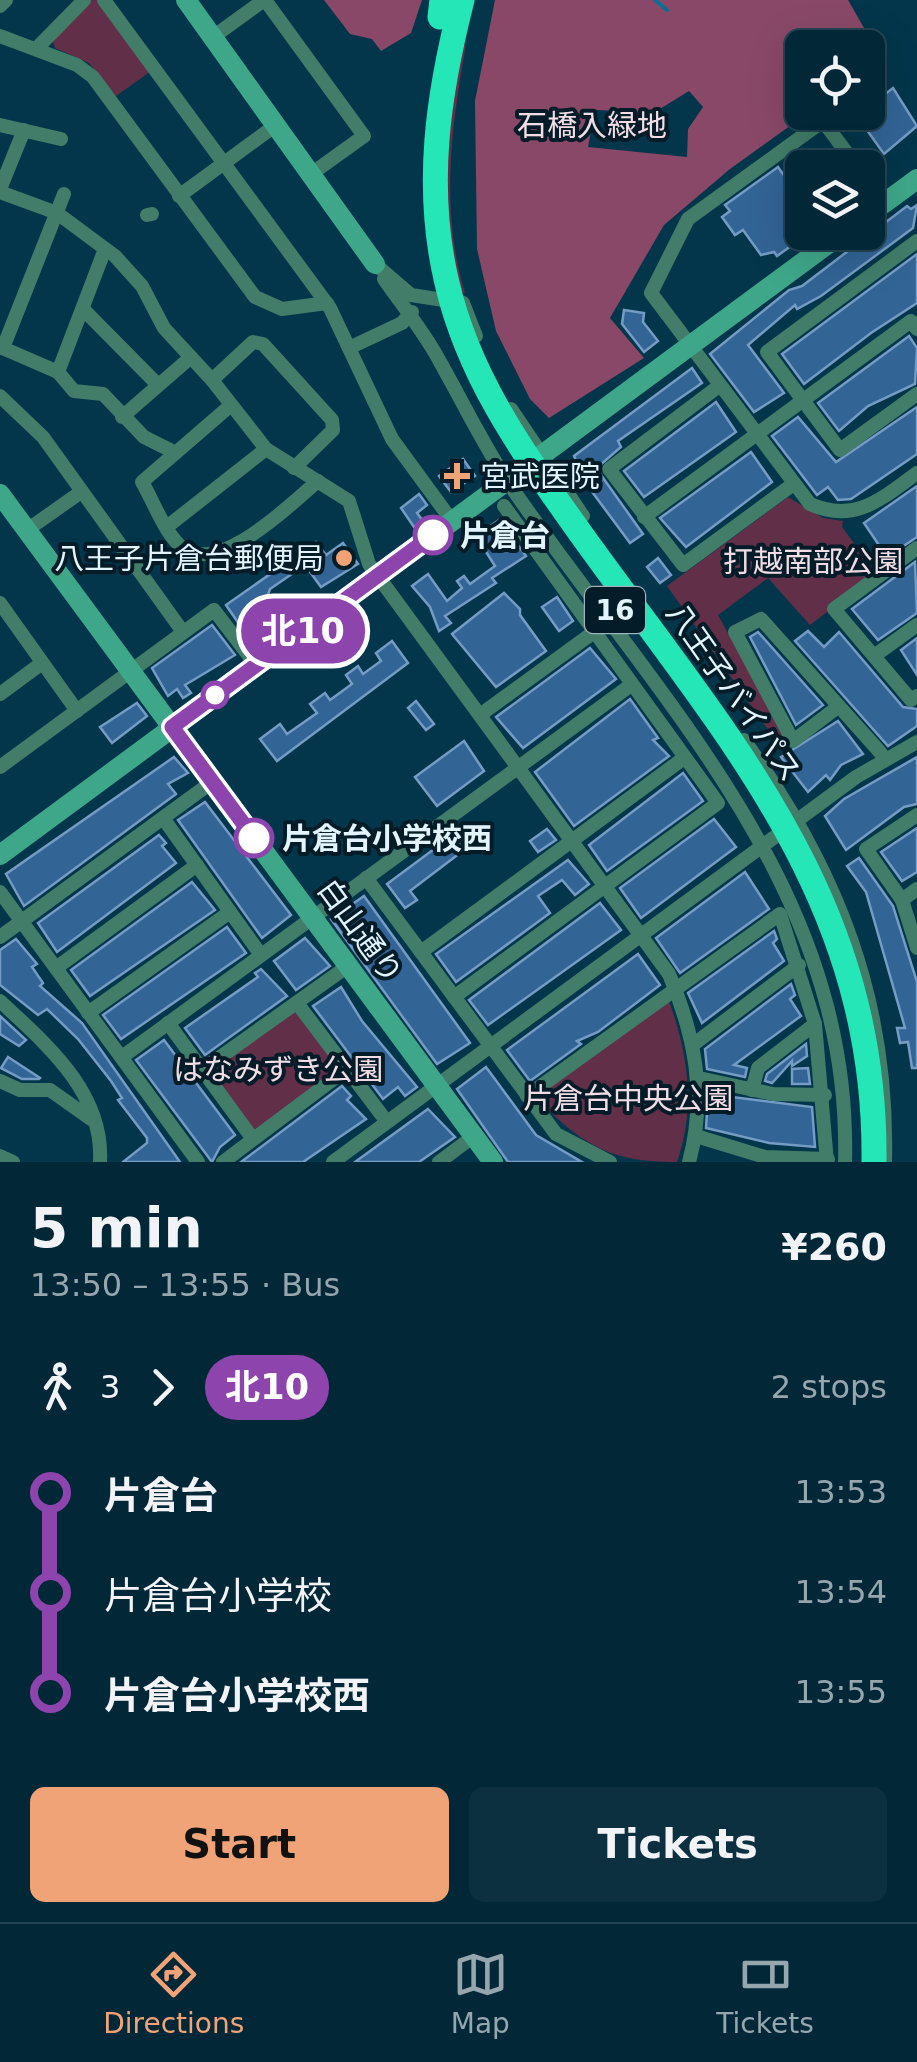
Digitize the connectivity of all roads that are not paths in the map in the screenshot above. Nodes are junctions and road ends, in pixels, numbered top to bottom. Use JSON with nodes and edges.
{"nodes":[{"id":1,"x":6,"y":0,"type":"edge"},
{"id":2,"x":84,"y":0,"type":"edge"},
{"id":3,"x":104,"y":0,"type":"edge"},
{"id":4,"x":186,"y":0,"type":"edge"},
{"id":5,"x":264,"y":0,"type":"edge"},
{"id":6,"x":462,"y":0,"type":"edge"},
{"id":7,"x":0,"y":6,"type":"edge"},
{"id":8,"x":443,"y":6,"type":"edge"},
{"id":9,"x":0,"y":36,"type":"edge"},
{"id":10,"x":213,"y":37,"type":"junction"},
{"id":11,"x":36,"y":49,"type":"junction"},
{"id":12,"x":0,"y":125,"type":"edge"},
{"id":13,"x":276,"y":125,"type":"junction"},
{"id":14,"x":24,"y":130,"type":"junction"},
{"id":15,"x":61,"y":139,"type":"dead end"},
{"id":16,"x":844,"y":150,"type":"edge"},
{"id":17,"x":224,"y":162,"type":"junction"},
{"id":18,"x":312,"y":174,"type":"junction"},
{"id":19,"x":917,"y":179,"type":"edge"},
{"id":20,"x":0,"y":190,"type":"edge"},
{"id":21,"x":64,"y":194,"type":"dead end"},
{"id":22,"x":179,"y":196,"type":"junction"},
{"id":23,"x":885,"y":202,"type":"edge"},
{"id":24,"x":57,"y":213,"type":"junction"},
{"id":25,"x":917,"y":241,"type":"edge"},
{"id":26,"x":105,"y":248,"type":"junction"},
{"id":27,"x":820,"y":250,"type":"edge"},
{"id":28,"x":375,"y":264,"type":"junction"},
{"id":29,"x":418,"y":297,"type":"junction"},
{"id":30,"x":327,"y":304,"type":"junction"},
{"id":31,"x":83,"y":309,"type":"junction"},
{"id":32,"x":410,"y":317,"type":"junction"},
{"id":33,"x":917,"y":329,"type":"edge"},
{"id":34,"x":690,"y":346,"type":"junction"},
{"id":35,"x":2,"y":348,"type":"edge"},
{"id":36,"x":348,"y":348,"type":"junction"},
{"id":37,"x":190,"y":357,"type":"junction"},
{"id":38,"x":58,"y":372,"type":"junction"},
{"id":39,"x":212,"y":380,"type":"junction"},
{"id":40,"x":158,"y":386,"type":"junction"},
{"id":41,"x":719,"y":386,"type":"junction"},
{"id":42,"x":917,"y":394,"type":"edge"},
{"id":43,"x":0,"y":396,"type":"edge"},
{"id":44,"x":804,"y":401,"type":"junction"},
{"id":45,"x":231,"y":405,"type":"junction"},
{"id":46,"x":122,"y":418,"type":"junction"},
{"id":47,"x":756,"y":436,"type":"junction"},
{"id":48,"x":266,"y":449,"type":"junction"},
{"id":49,"x":174,"y":452,"type":"junction"},
{"id":50,"x":540,"y":457,"type":"junction"},
{"id":51,"x":294,"y":468,"type":"junction"},
{"id":52,"x":509,"y":479,"type":"junction"},
{"id":53,"x":318,"y":481,"type":"junction"},
{"id":54,"x":914,"y":481,"type":"edge"},
{"id":55,"x":792,"y":485,"type":"junction"},
{"id":56,"x":81,"y":492,"type":"junction"},
{"id":57,"x":0,"y":494,"type":"edge"},
{"id":58,"x":504,"y":506,"type":"dead end"},
{"id":59,"x":644,"y":517,"type":"junction"},
{"id":60,"x":452,"y":521,"type":"junction"},
{"id":61,"x":168,"y":526,"type":"junction"},
{"id":62,"x":27,"y":530,"type":"junction"},
{"id":63,"x":917,"y":548,"type":"edge"},
{"id":64,"x":564,"y":562,"type":"junction"},
{"id":65,"x":550,"y":571,"type":"junction"},
{"id":66,"x":378,"y":576,"type":"junction"},
{"id":67,"x":3,"y":614,"type":"edge"},
{"id":68,"x":917,"y":625,"type":"edge"},
{"id":69,"x":184,"y":632,"type":"junction"},
{"id":70,"x":594,"y":632,"type":"junction"},
{"id":71,"x":874,"y":656,"type":"junction"},
{"id":72,"x":42,"y":663,"type":"junction"},
{"id":73,"x":256,"y":665,"type":"junction"},
{"id":74,"x":131,"y":672,"type":"junction"},
{"id":75,"x":631,"y":685,"type":"junction"},
{"id":76,"x":0,"y":694,"type":"edge"},
{"id":77,"x":917,"y":696,"type":"edge"},
{"id":78,"x":839,"y":706,"type":"junction"},
{"id":79,"x":77,"y":711,"type":"junction"},
{"id":80,"x":480,"y":715,"type":"junction"},
{"id":81,"x":172,"y":727,"type":"junction"},
{"id":82,"x":917,"y":742,"type":"edge"},
{"id":83,"x":684,"y":758,"type":"junction"},
{"id":84,"x":885,"y":759,"type":"junction"},
{"id":85,"x":0,"y":766,"type":"edge"},
{"id":86,"x":518,"y":767,"type":"junction"},
{"id":87,"x":212,"y":782,"type":"junction"},
{"id":88,"x":917,"y":815,"type":"edge"},
{"id":89,"x":163,"y":818,"type":"junction"},
{"id":90,"x":797,"y":820,"type":"junction"},
{"id":91,"x":572,"y":840,"type":"junction"},
{"id":92,"x":765,"y":844,"type":"junction"},
{"id":93,"x":0,"y":854,"type":"edge"},
{"id":94,"x":196,"y":865,"type":"junction"},
{"id":95,"x":366,"y":878,"type":"junction"},
{"id":96,"x":605,"y":885,"type":"junction"},
{"id":97,"x":917,"y":889,"type":"edge"},
{"id":98,"x":0,"y":892,"type":"edge"},
{"id":99,"x":902,"y":900,"type":"junction"},
{"id":100,"x":230,"y":912,"type":"junction"},
{"id":101,"x":312,"y":918,"type":"junction"},
{"id":102,"x":22,"y":922,"type":"junction"},
{"id":103,"x":641,"y":934,"type":"junction"},
{"id":104,"x":0,"y":937,"type":"edge"},
{"id":105,"x":917,"y":948,"type":"edge"},
{"id":106,"x":421,"y":952,"type":"junction"},
{"id":107,"x":261,"y":955,"type":"junction"},
{"id":108,"x":348,"y":966,"type":"junction"},
{"id":109,"x":799,"y":966,"type":"junction"},
{"id":110,"x":56,"y":968,"type":"junction"},
{"id":111,"x":676,"y":990,"type":"junction"},
{"id":112,"x":454,"y":996,"type":"junction"},
{"id":113,"x":0,"y":1001,"type":"edge"},
{"id":114,"x":296,"y":1003,"type":"junction"},
{"id":115,"x":88,"y":1013,"type":"junction"},
{"id":116,"x":168,"y":1023,"type":"junction"},
{"id":117,"x":816,"y":1024,"type":"junction"},
{"id":118,"x":694,"y":1044,"type":"junction"},
{"id":119,"x":490,"y":1046,"type":"junction"},
{"id":120,"x":122,"y":1057,"type":"junction"},
{"id":121,"x":347,"y":1069,"type":"junction"},
{"id":122,"x":202,"y":1070,"type":"junction"},
{"id":123,"x":698,"y":1078,"type":"junction"},
{"id":124,"x":0,"y":1081,"type":"edge"},
{"id":125,"x":436,"y":1086,"type":"junction"},
{"id":126,"x":752,"y":1090,"type":"junction"},
{"id":127,"x":825,"y":1095,"type":"junction"},
{"id":128,"x":527,"y":1096,"type":"junction"},
{"id":129,"x":92,"y":1119,"type":"junction"},
{"id":130,"x":387,"y":1122,"type":"junction"},
{"id":131,"x":474,"y":1136,"type":"junction"},
{"id":132,"x":696,"y":1136,"type":"junction"},
{"id":133,"x":253,"y":1140,"type":"junction"},
{"id":134,"x":0,"y":1156,"type":"edge"},
{"id":135,"x":828,"y":1160,"type":"edge"},
{"id":136,"x":13,"y":1162,"type":"edge"},
{"id":137,"x":100,"y":1162,"type":"edge"},
{"id":138,"x":198,"y":1162,"type":"edge"},
{"id":139,"x":223,"y":1162,"type":"edge"},
{"id":140,"x":333,"y":1162,"type":"edge"},
{"id":141,"x":439,"y":1162,"type":"edge"},
{"id":142,"x":494,"y":1162,"type":"edge"},
{"id":143,"x":610,"y":1162,"type":"edge"},
{"id":144,"x":689,"y":1162,"type":"edge"},
{"id":145,"x":845,"y":1162,"type":"edge"},
{"id":146,"x":857,"y":1162,"type":"edge"},
{"id":147,"x":874,"y":1162,"type":"edge"},
{"id":148,"x":885,"y":1162,"type":"edge"}],
"edges":[{"from":1,"to":7,"type":"street"},
{"from":2,"to":11,"type":"street"},
{"from":3,"to":17,"type":"street"},
{"from":4,"to":10,"type":"street"},
{"from":5,"to":10,"type":"street"},
{"from":5,"to":18,"type":"street"},
{"from":6,"to":147,"type":"highway","name":"八王子バイパス","number":"16"},
{"from":8,"to":146,"type":"highway","name":"八王子バイパス","number":"16"},
{"from":9,"to":11,"type":"street"},
{"from":10,"to":13,"type":"street"},
{"from":11,"to":22,"type":"street"},
{"from":12,"to":14,"type":"street"},
{"from":13,"to":17,"type":"street"},
{"from":13,"to":18,"type":"street"},
{"from":14,"to":15,"type":"street"},
{"from":14,"to":20,"type":"street"},
{"from":16,"to":34,"type":"street"},
{"from":17,"to":22,"type":"street"},
{"from":17,"to":30,"type":"street"},
{"from":18,"to":28,"type":"street"},
{"from":19,"to":23,"type":"street"},
{"from":20,"to":24,"type":"street"},
{"from":21,"to":24,"type":"street"},
{"from":22,"to":30,"type":"street"},
{"from":24,"to":26,"type":"street"},
{"from":24,"to":35,"type":"street"},
{"from":25,"to":44,"type":"street"},
{"from":26,"to":31,"type":"street"},
{"from":26,"to":37,"type":"street"},
{"from":27,"to":34,"type":"street"},
{"from":28,"to":29,"type":"street"},
{"from":28,"to":32,"type":"street"},
{"from":29,"to":32,"type":"street"},
{"from":29,"to":50,"type":"street"},
{"from":30,"to":36,"type":"street"},
{"from":31,"to":38,"type":"street"},
{"from":31,"to":40,"type":"street"},
{"from":32,"to":36,"type":"street"},
{"from":32,"to":52,"type":"street"},
{"from":33,"to":44,"type":"street"},
{"from":34,"to":41,"type":"street"},
{"from":34,"to":50,"type":"street"},
{"from":35,"to":38,"type":"street"},
{"from":36,"to":60,"type":"street"},
{"from":37,"to":39,"type":"street"},
{"from":37,"to":40,"type":"street"},
{"from":38,"to":46,"type":"street"},
{"from":39,"to":45,"type":"street"},
{"from":39,"to":51,"type":"street"},
{"from":40,"to":46,"type":"street"},
{"from":41,"to":47,"type":"street"},
{"from":41,"to":59,"type":"street"},
{"from":42,"to":44,"type":"street"},
{"from":43,"to":56,"type":"street"},
{"from":44,"to":47,"type":"street"},
{"from":45,"to":48,"type":"street"},
{"from":45,"to":49,"type":"street"},
{"from":46,"to":49,"type":"street"},
{"from":47,"to":55,"type":"street"},
{"from":47,"to":59,"type":"street"},
{"from":48,"to":51,"type":"street"},
{"from":48,"to":61,"type":"street"},
{"from":49,"to":61,"type":"street"},
{"from":50,"to":52,"type":"street"},
{"from":50,"to":90,"type":"street"},
{"from":51,"to":53,"type":"street"},
{"from":52,"to":60,"type":"street"},
{"from":52,"to":64,"type":"street"},
{"from":53,"to":61,"type":"street"},
{"from":53,"to":66,"type":"street"},
{"from":54,"to":55,"type":"street"},
{"from":55,"to":59,"type":"street"},
{"from":56,"to":62,"type":"street"},
{"from":56,"to":69,"type":"street"},
{"from":57,"to":62,"type":"street","name":"白山通り"},
{"from":58,"to":65,"type":"street"},
{"from":60,"to":66,"type":"street"},
{"from":62,"to":74,"type":"street","name":"白山通り"},
{"from":63,"to":71,"type":"street"},
{"from":64,"to":65,"type":"street"},
{"from":64,"to":92,"type":"street"},
{"from":65,"to":70,"type":"street"},
{"from":66,"to":73,"type":"street"},
{"from":66,"to":80,"type":"street"},
{"from":67,"to":72,"type":"street"},
{"from":68,"to":71,"type":"street"},
{"from":69,"to":73,"type":"street"},
{"from":69,"to":74,"type":"street"},
{"from":70,"to":75,"type":"street"},
{"from":70,"to":80,"type":"street"},
{"from":71,"to":77,"type":"street"},
{"from":72,"to":76,"type":"street"},
{"from":72,"to":79,"type":"street"},
{"from":73,"to":81,"type":"street"},
{"from":74,"to":79,"type":"street"},
{"from":74,"to":81,"type":"street","name":"白山通り"},
{"from":75,"to":83,"type":"street"},
{"from":75,"to":86,"type":"street"},
{"from":78,"to":78,"type":"street"},
{"from":78,"to":84,"type":"street"},
{"from":79,"to":85,"type":"street"},
{"from":80,"to":86,"type":"street"},
{"from":81,"to":87,"type":"street","name":"白山通り"},
{"from":81,"to":93,"type":"street"},
{"from":82,"to":84,"type":"street"},
{"from":83,"to":91,"type":"street"},
{"from":83,"to":96,"type":"street"},
{"from":84,"to":90,"type":"street"},
{"from":86,"to":91,"type":"street"},
{"from":86,"to":95,"type":"street"},
{"from":87,"to":89,"type":"street"},
{"from":87,"to":101,"type":"street","name":"白山通り"},
{"from":88,"to":99,"type":"street"},
{"from":89,"to":94,"type":"street"},
{"from":89,"to":102,"type":"street"},
{"from":90,"to":92,"type":"street"},
{"from":90,"to":148,"type":"street"},
{"from":91,"to":96,"type":"street"},
{"from":91,"to":106,"type":"street"},
{"from":92,"to":103,"type":"street"},
{"from":92,"to":145,"type":"street"},
{"from":94,"to":100,"type":"street"},
{"from":94,"to":110,"type":"street"},
{"from":95,"to":101,"type":"street"},
{"from":95,"to":106,"type":"street"},
{"from":96,"to":103,"type":"street"},
{"from":96,"to":112,"type":"street"},
{"from":97,"to":99,"type":"street"},
{"from":98,"to":102,"type":"street"},
{"from":99,"to":105,"type":"street"},
{"from":100,"to":107,"type":"street"},
{"from":100,"to":115,"type":"street"},
{"from":101,"to":107,"type":"street"},
{"from":101,"to":108,"type":"street","name":"白山通り"},
{"from":102,"to":104,"type":"street"},
{"from":102,"to":110,"type":"street"},
{"from":103,"to":111,"type":"street"},
{"from":103,"to":119,"type":"street"},
{"from":106,"to":112,"type":"street"},
{"from":107,"to":116,"type":"street"},
{"from":108,"to":114,"type":"street"},
{"from":108,"to":125,"type":"street","name":"白山通り"},
{"from":109,"to":111,"type":"street"},
{"from":109,"to":117,"type":"street"},
{"from":109,"to":118,"type":"street"},
{"from":110,"to":115,"type":"street"},
{"from":111,"to":118,"type":"street"},
{"from":111,"to":128,"type":"street"},
{"from":112,"to":119,"type":"street"},
{"from":113,"to":129,"type":"street"},
{"from":114,"to":121,"type":"street"},
{"from":114,"to":122,"type":"street"},
{"from":115,"to":120,"type":"street"},
{"from":116,"to":120,"type":"street"},
{"from":116,"to":122,"type":"street"},
{"from":117,"to":126,"type":"street"},
{"from":117,"to":127,"type":"street"},
{"from":118,"to":123,"type":"street"},
{"from":119,"to":125,"type":"street"},
{"from":119,"to":128,"type":"street"},
{"from":120,"to":138,"type":"street"},
{"from":121,"to":130,"type":"street"},
{"from":121,"to":133,"type":"street"},
{"from":122,"to":133,"type":"street"},
{"from":123,"to":126,"type":"street"},
{"from":123,"to":132,"type":"street"},
{"from":124,"to":129,"type":"street"},
{"from":125,"to":130,"type":"street"},
{"from":125,"to":131,"type":"street","name":"白山通り"},
{"from":126,"to":127,"type":"street"},
{"from":127,"to":135,"type":"street"},
{"from":128,"to":143,"type":"street"},
{"from":129,"to":137,"type":"street"},
{"from":130,"to":140,"type":"street"},
{"from":131,"to":141,"type":"street"},
{"from":131,"to":142,"type":"street","name":"白山通り"},
{"from":132,"to":135,"type":"street"},
{"from":132,"to":144,"type":"street"},
{"from":133,"to":139,"type":"street"},
{"from":134,"to":136,"type":"street"}]}
